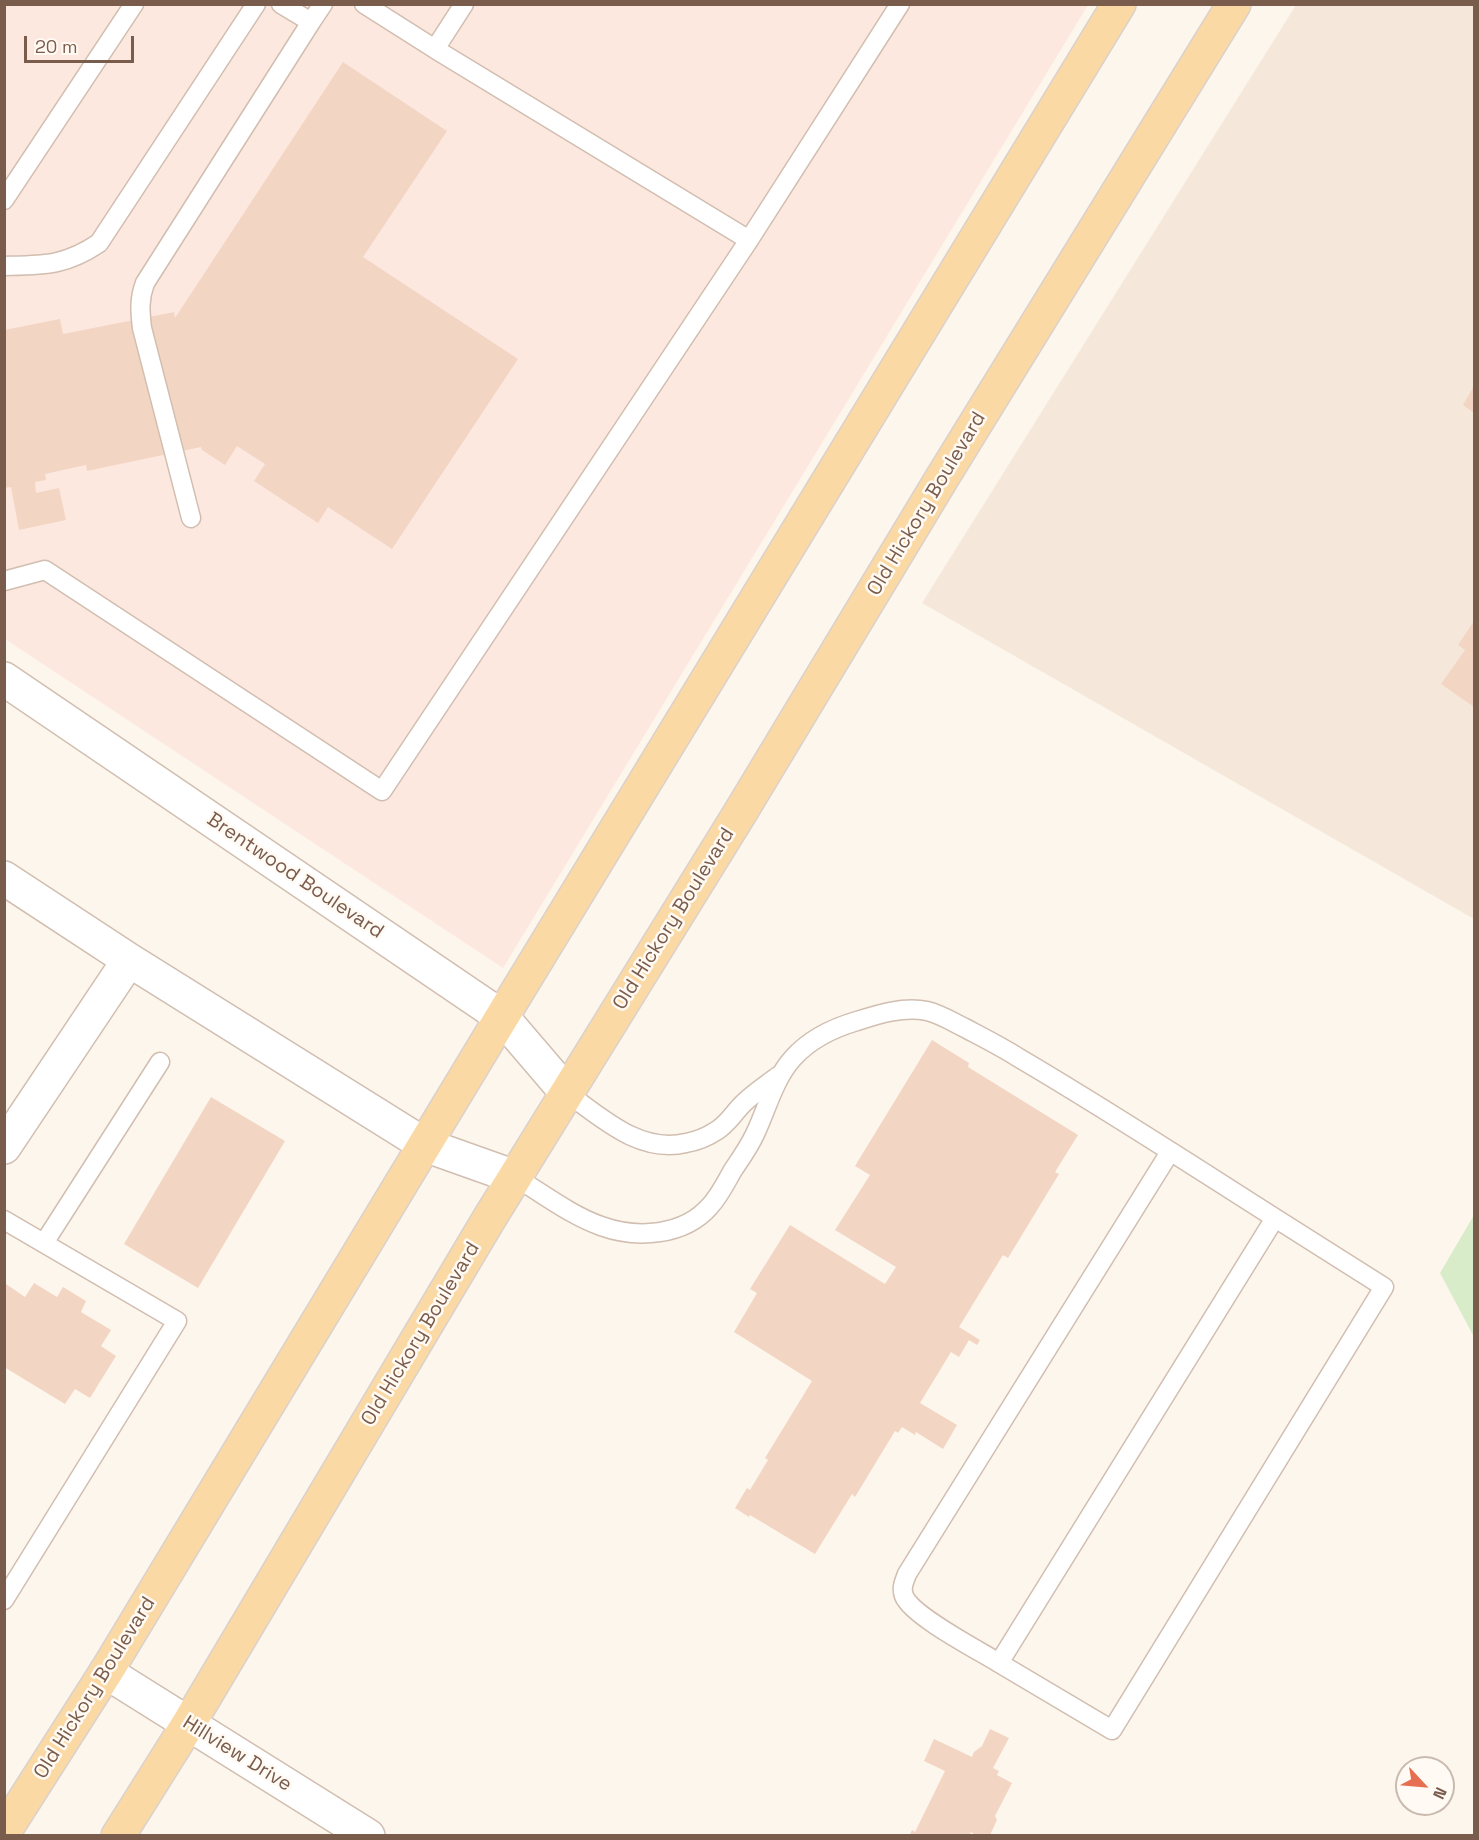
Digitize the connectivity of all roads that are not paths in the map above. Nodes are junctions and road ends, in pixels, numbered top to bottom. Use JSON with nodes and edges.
{"nodes":[{"id":1,"x":134,"y":4,"type":"edge"},
{"id":2,"x":256,"y":4,"type":"edge"},
{"id":3,"x":281,"y":4,"type":"edge"},
{"id":4,"x":323,"y":4,"type":"edge"},
{"id":5,"x":364,"y":4,"type":"edge"},
{"id":6,"x":464,"y":4,"type":"edge"},
{"id":7,"x":900,"y":4,"type":"edge"},
{"id":8,"x":1119,"y":4,"type":"edge"},
{"id":9,"x":1234,"y":4,"type":"edge"},
{"id":10,"x":311,"y":22,"type":"junction"},
{"id":11,"x":435,"y":50,"type":"junction"},
{"id":12,"x":4,"y":200,"type":"edge"},
{"id":13,"x":749,"y":240,"type":"junction"},
{"id":14,"x":4,"y":266,"type":"edge"},
{"id":15,"x":191,"y":518,"type":"dead end"},
{"id":16,"x":4,"y":581,"type":"edge"},
{"id":17,"x":4,"y":679,"type":"edge"},
{"id":18,"x":4,"y":878,"type":"edge"},
{"id":19,"x":129,"y":960,"type":"junction"},
{"id":20,"x":502,"y":1017,"type":"junction"},
{"id":21,"x":160,"y":1062,"type":"dead end"},
{"id":22,"x":782,"y":1073,"type":"junction"},
{"id":23,"x":567,"y":1093,"type":"junction"},
{"id":24,"x":425,"y":1145,"type":"junction"},
{"id":25,"x":4,"y":1147,"type":"edge"},
{"id":26,"x":1170,"y":1152,"type":"junction"},
{"id":27,"x":515,"y":1177,"type":"junction"},
{"id":28,"x":1275,"y":1218,"type":"junction"},
{"id":29,"x":4,"y":1220,"type":"edge"},
{"id":30,"x":44,"y":1243,"type":"junction"},
{"id":31,"x":4,"y":1600,"type":"edge"},
{"id":32,"x":999,"y":1663,"type":"junction"},
{"id":33,"x":106,"y":1672,"type":"junction"},
{"id":34,"x":189,"y":1723,"type":"junction"},
{"id":35,"x":4,"y":1832,"type":"edge"},
{"id":36,"x":118,"y":1836,"type":"edge"},
{"id":37,"x":368,"y":1836,"type":"edge"}],
"edges":[{"from":1,"to":12,"type":"lane"},
{"from":2,"to":14,"type":"lane"},
{"from":3,"to":10,"type":"lane"},
{"from":4,"to":10,"type":"lane"},
{"from":5,"to":11,"type":"lane"},
{"from":6,"to":11,"type":"lane"},
{"from":7,"to":13,"type":"lane"},
{"from":8,"to":20,"type":"main road","name":"Old Hickory Boulevard"},
{"from":9,"to":23,"type":"main road","name":"Old Hickory Boulevard"},
{"from":10,"to":15,"type":"lane"},
{"from":11,"to":13,"type":"lane"},
{"from":13,"to":16,"type":"lane"},
{"from":17,"to":20,"type":"street","name":"Brentwood Boulevard"},
{"from":18,"to":19,"type":"street"},
{"from":19,"to":24,"type":"street"},
{"from":19,"to":25,"type":"street"},
{"from":20,"to":23,"type":"street","name":"Brentwood Boulevard"},
{"from":20,"to":24,"type":"main road","name":"Old Hickory Boulevard"},
{"from":21,"to":30,"type":"lane"},
{"from":22,"to":23,"type":"lane"},
{"from":22,"to":26,"type":"lane"},
{"from":22,"to":27,"type":"lane"},
{"from":23,"to":27,"type":"main road","name":"Old Hickory Boulevard"},
{"from":24,"to":27,"type":"street"},
{"from":24,"to":33,"type":"main road","name":"Old Hickory Boulevard"},
{"from":26,"to":28,"type":"lane"},
{"from":26,"to":32,"type":"lane"},
{"from":27,"to":34,"type":"main road","name":"Old Hickory Boulevard"},
{"from":28,"to":32,"type":"lane"},
{"from":28,"to":32,"type":"lane"},
{"from":29,"to":30,"type":"lane"},
{"from":30,"to":31,"type":"lane"},
{"from":33,"to":34,"type":"street","name":"Hillview Drive"},
{"from":33,"to":35,"type":"main road","name":"Old Hickory Boulevard"},
{"from":34,"to":36,"type":"main road","name":"Old Hickory Boulevard"},
{"from":34,"to":37,"type":"street","name":"Hillview Drive"}]}
